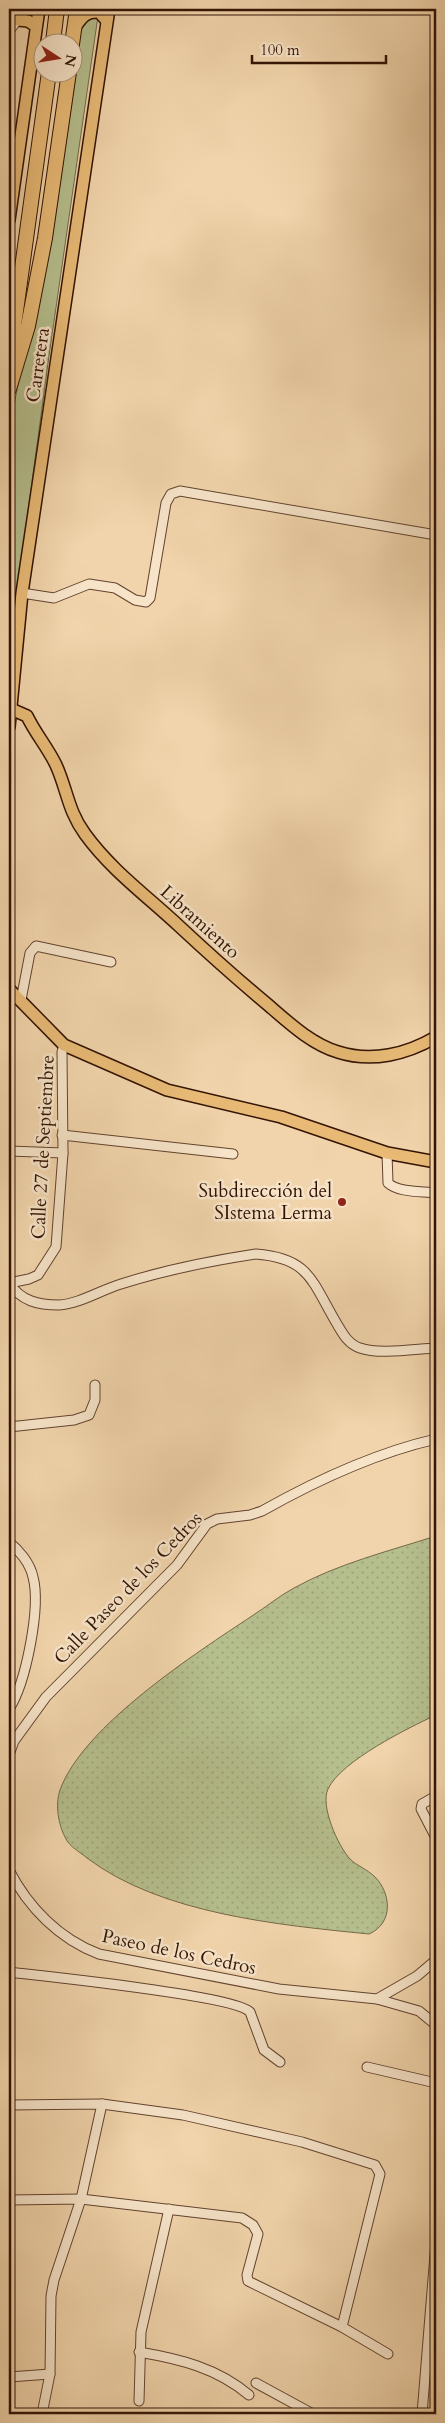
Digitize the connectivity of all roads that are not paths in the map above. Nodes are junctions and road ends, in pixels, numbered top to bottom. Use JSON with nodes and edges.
{"nodes":[{"id":1,"x":26,"y":9,"type":"edge"},
{"id":2,"x":39,"y":9,"type":"edge"},
{"id":3,"x":57,"y":9,"type":"edge"},
{"id":4,"x":77,"y":9,"type":"edge"},
{"id":5,"x":108,"y":15,"type":"edge"},
{"id":6,"x":18,"y":20,"type":"junction"},
{"id":7,"x":36,"y":26,"type":"junction"},
{"id":8,"x":75,"y":27,"type":"junction"},
{"id":9,"x":9,"y":30,"type":"edge"},
{"id":10,"x":54,"y":32,"type":"edge"},
{"id":11,"x":74,"y":32,"type":"edge"},
{"id":12,"x":48,"y":82,"type":"edge"},
{"id":13,"x":67,"y":82,"type":"edge"},
{"id":14,"x":9,"y":220,"type":"edge"},
{"id":15,"x":9,"y":362,"type":"edge"},
{"id":16,"x":9,"y":389,"type":"edge"},
{"id":17,"x":436,"y":535,"type":"edge"},
{"id":18,"x":22,"y":593,"type":"junction"},
{"id":19,"x":11,"y":710,"type":"junction"},
{"id":20,"x":9,"y":727,"type":"edge"},
{"id":21,"x":111,"y":962,"type":"dead end"},
{"id":22,"x":9,"y":989,"type":"edge"},
{"id":23,"x":21,"y":1000,"type":"junction"},
{"id":24,"x":436,"y":1037,"type":"edge"},
{"id":25,"x":64,"y":1045,"type":"junction"},
{"id":26,"x":62,"y":1135,"type":"junction"},
{"id":27,"x":9,"y":1151,"type":"edge"},
{"id":28,"x":63,"y":1153,"type":"junction"},
{"id":29,"x":387,"y":1153,"type":"junction"},
{"id":30,"x":232,"y":1154,"type":"dead end"},
{"id":31,"x":436,"y":1162,"type":"edge"},
{"id":32,"x":436,"y":1193,"type":"edge"},
{"id":33,"x":9,"y":1283,"type":"edge"},
{"id":34,"x":436,"y":1348,"type":"edge"},
{"id":35,"x":95,"y":1386,"type":"dead end"},
{"id":36,"x":9,"y":1427,"type":"edge"},
{"id":37,"x":436,"y":1439,"type":"edge"},
{"id":38,"x":9,"y":1542,"type":"edge"},
{"id":39,"x":9,"y":1710,"type":"edge"},
{"id":40,"x":9,"y":1755,"type":"edge"},
{"id":41,"x":436,"y":1796,"type":"edge"},
{"id":42,"x":436,"y":1838,"type":"edge"},
{"id":43,"x":9,"y":1870,"type":"edge"},
{"id":44,"x":436,"y":1960,"type":"edge"},
{"id":45,"x":9,"y":1972,"type":"edge"},
{"id":46,"x":377,"y":2000,"type":"junction"},
{"id":47,"x":436,"y":2026,"type":"edge"},
{"id":48,"x":280,"y":2062,"type":"dead end"},
{"id":49,"x":367,"y":2067,"type":"dead end"},
{"id":50,"x":436,"y":2083,"type":"edge"},
{"id":51,"x":102,"y":2104,"type":"junction"},
{"id":52,"x":9,"y":2105,"type":"edge"},
{"id":53,"x":81,"y":2199,"type":"junction"},
{"id":54,"x":9,"y":2200,"type":"edge"},
{"id":55,"x":169,"y":2210,"type":"junction"},
{"id":56,"x":436,"y":2242,"type":"edge"},
{"id":57,"x":342,"y":2327,"type":"junction"},
{"id":58,"x":139,"y":2352,"type":"junction"},
{"id":59,"x":388,"y":2354,"type":"dead end"},
{"id":60,"x":50,"y":2374,"type":"junction"},
{"id":61,"x":9,"y":2377,"type":"edge"},
{"id":62,"x":256,"y":2383,"type":"dead end"},
{"id":63,"x":249,"y":2395,"type":"dead end"},
{"id":64,"x":139,"y":2401,"type":"dead end"},
{"id":65,"x":42,"y":2414,"type":"edge"},
{"id":66,"x":313,"y":2414,"type":"edge"},
{"id":67,"x":422,"y":2414,"type":"edge"}],
"edges":[{"from":1,"to":6,"type":"street"},
{"from":2,"to":7,"type":"main road"},
{"from":3,"to":10,"type":"highway"},
{"from":4,"to":8,"type":"highway"},
{"from":5,"to":8,"type":"main road"},
{"from":5,"to":18,"type":"main road","name":"Carretera"},
{"from":6,"to":7,"type":"main road"},
{"from":6,"to":9,"type":"street"},
{"from":7,"to":14,"type":"main road"},
{"from":8,"to":11,"type":"highway"},
{"from":12,"to":15,"type":"highway"},
{"from":13,"to":16,"type":"highway"},
{"from":17,"to":18,"type":"street"},
{"from":18,"to":19,"type":"main road","name":"Carretera"},
{"from":19,"to":20,"type":"main road","name":"Carretera"},
{"from":19,"to":24,"type":"main road","name":"Libramiento"},
{"from":21,"to":23,"type":"street"},
{"from":22,"to":23,"type":"main road"},
{"from":23,"to":25,"type":"main road"},
{"from":25,"to":26,"type":"street","name":"Calle 27 de Septiembre"},
{"from":25,"to":29,"type":"main road"},
{"from":26,"to":28,"type":"street","name":"Calle 27 de Septiembre"},
{"from":26,"to":30,"type":"street"},
{"from":27,"to":28,"type":"street"},
{"from":28,"to":33,"type":"street","name":"Calle 27 de Septiembre"},
{"from":29,"to":31,"type":"main road"},
{"from":29,"to":32,"type":"street"},
{"from":33,"to":34,"type":"street"},
{"from":35,"to":36,"type":"street"},
{"from":37,"to":40,"type":"street","name":"Calle Paseo de los Cedros"},
{"from":38,"to":39,"type":"street"},
{"from":41,"to":42,"type":"street"},
{"from":43,"to":46,"type":"street","name":"Paseo de los Cedros"},
{"from":44,"to":46,"type":"street"},
{"from":45,"to":48,"type":"street"},
{"from":46,"to":47,"type":"street","name":"Paseo de los Cedros"},
{"from":49,"to":50,"type":"street"},
{"from":51,"to":52,"type":"street"},
{"from":51,"to":53,"type":"street"},
{"from":51,"to":57,"type":"street"},
{"from":53,"to":54,"type":"street"},
{"from":53,"to":55,"type":"street"},
{"from":53,"to":60,"type":"street"},
{"from":55,"to":57,"type":"street"},
{"from":55,"to":58,"type":"street"},
{"from":56,"to":67,"type":"street"},
{"from":57,"to":59,"type":"street"},
{"from":58,"to":63,"type":"street"},
{"from":58,"to":64,"type":"street"},
{"from":60,"to":61,"type":"street"},
{"from":60,"to":65,"type":"street"},
{"from":62,"to":66,"type":"street"}]}
